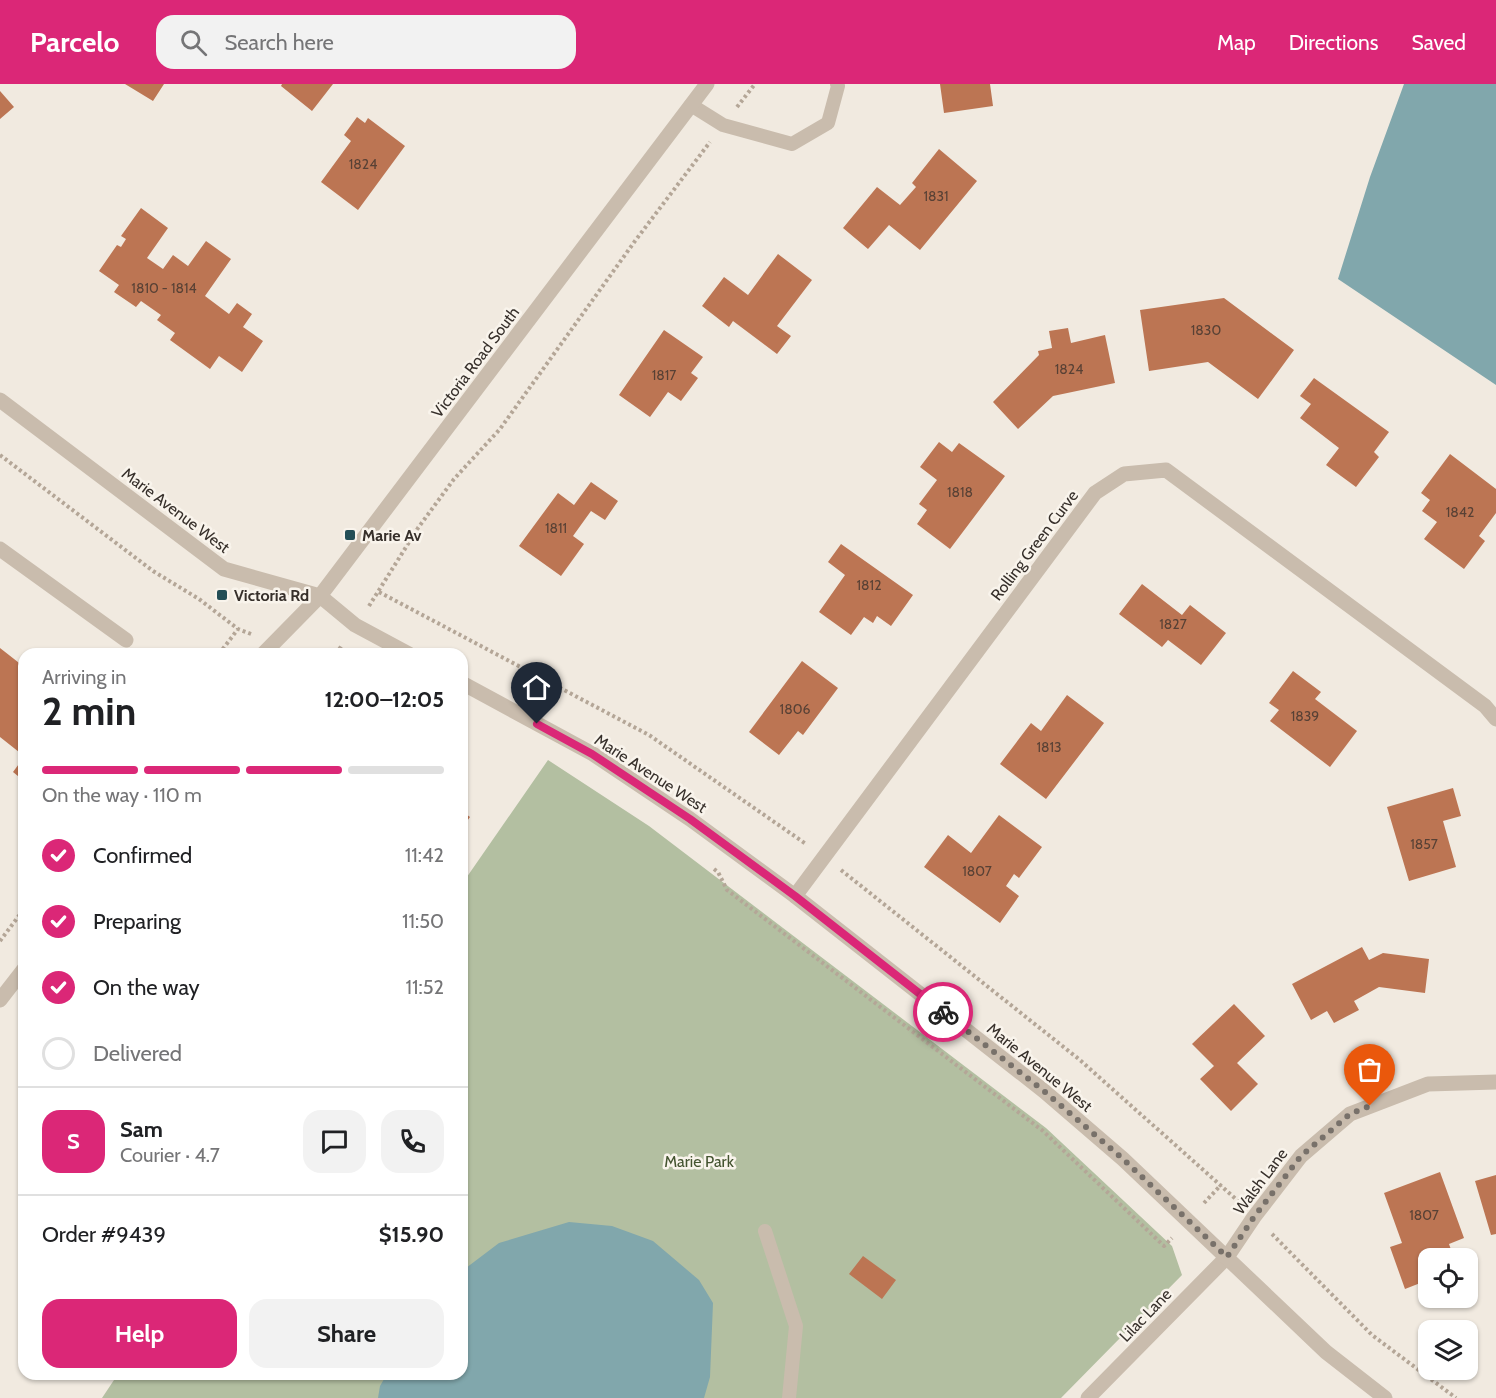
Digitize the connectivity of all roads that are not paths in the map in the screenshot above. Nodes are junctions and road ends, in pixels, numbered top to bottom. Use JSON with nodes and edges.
{"nodes":[{"id":1,"x":707,"y":84,"type":"edge"},
{"id":2,"x":837,"y":84,"type":"edge"},
{"id":3,"x":692,"y":105,"type":"junction"},
{"id":4,"x":0,"y":400,"type":"edge"},
{"id":5,"x":0,"y":549,"type":"edge"},
{"id":6,"x":320,"y":596,"type":"junction"},
{"id":7,"x":126,"y":640,"type":"dead end"},
{"id":8,"x":269,"y":648,"type":"edge"},
{"id":9,"x":398,"y":648,"type":"edge"},
{"id":10,"x":468,"y":686,"type":"edge"},
{"id":11,"x":1496,"y":719,"type":"edge"},
{"id":12,"x":795,"y":896,"type":"junction"},
{"id":13,"x":18,"y":977,"type":"edge"},
{"id":14,"x":0,"y":1000,"type":"edge"},
{"id":15,"x":1496,"y":1082,"type":"edge"},
{"id":16,"x":765,"y":1231,"type":"dead end"},
{"id":17,"x":1227,"y":1257,"type":"junction"},
{"id":18,"x":789,"y":1398,"type":"edge"},
{"id":19,"x":1088,"y":1398,"type":"edge"},
{"id":20,"x":1385,"y":1398,"type":"edge"}],
"edges":[{"from":1,"to":3,"type":"street","name":"Victoria Road South"},
{"from":2,"to":3,"type":"lane"},
{"from":3,"to":6,"type":"street","name":"Victoria Road South"},
{"from":4,"to":6,"type":"street","name":"Marie Avenue West"},
{"from":5,"to":7,"type":"street"},
{"from":6,"to":8,"type":"street","name":"Victoria Road South"},
{"from":6,"to":9,"type":"street","name":"Marie Avenue West"},
{"from":10,"to":12,"type":"street","name":"Marie Avenue West"},
{"from":11,"to":12,"type":"street","name":"Rolling Green Curve"},
{"from":12,"to":17,"type":"street","name":"Marie Avenue West"},
{"from":13,"to":14,"type":"street"},
{"from":15,"to":17,"type":"street","name":"Walsh Lane"},
{"from":16,"to":18,"type":"lane"},
{"from":17,"to":19,"type":"street","name":"Lilac Lane"},
{"from":17,"to":20,"type":"street","name":"Marie Avenue West"}]}
